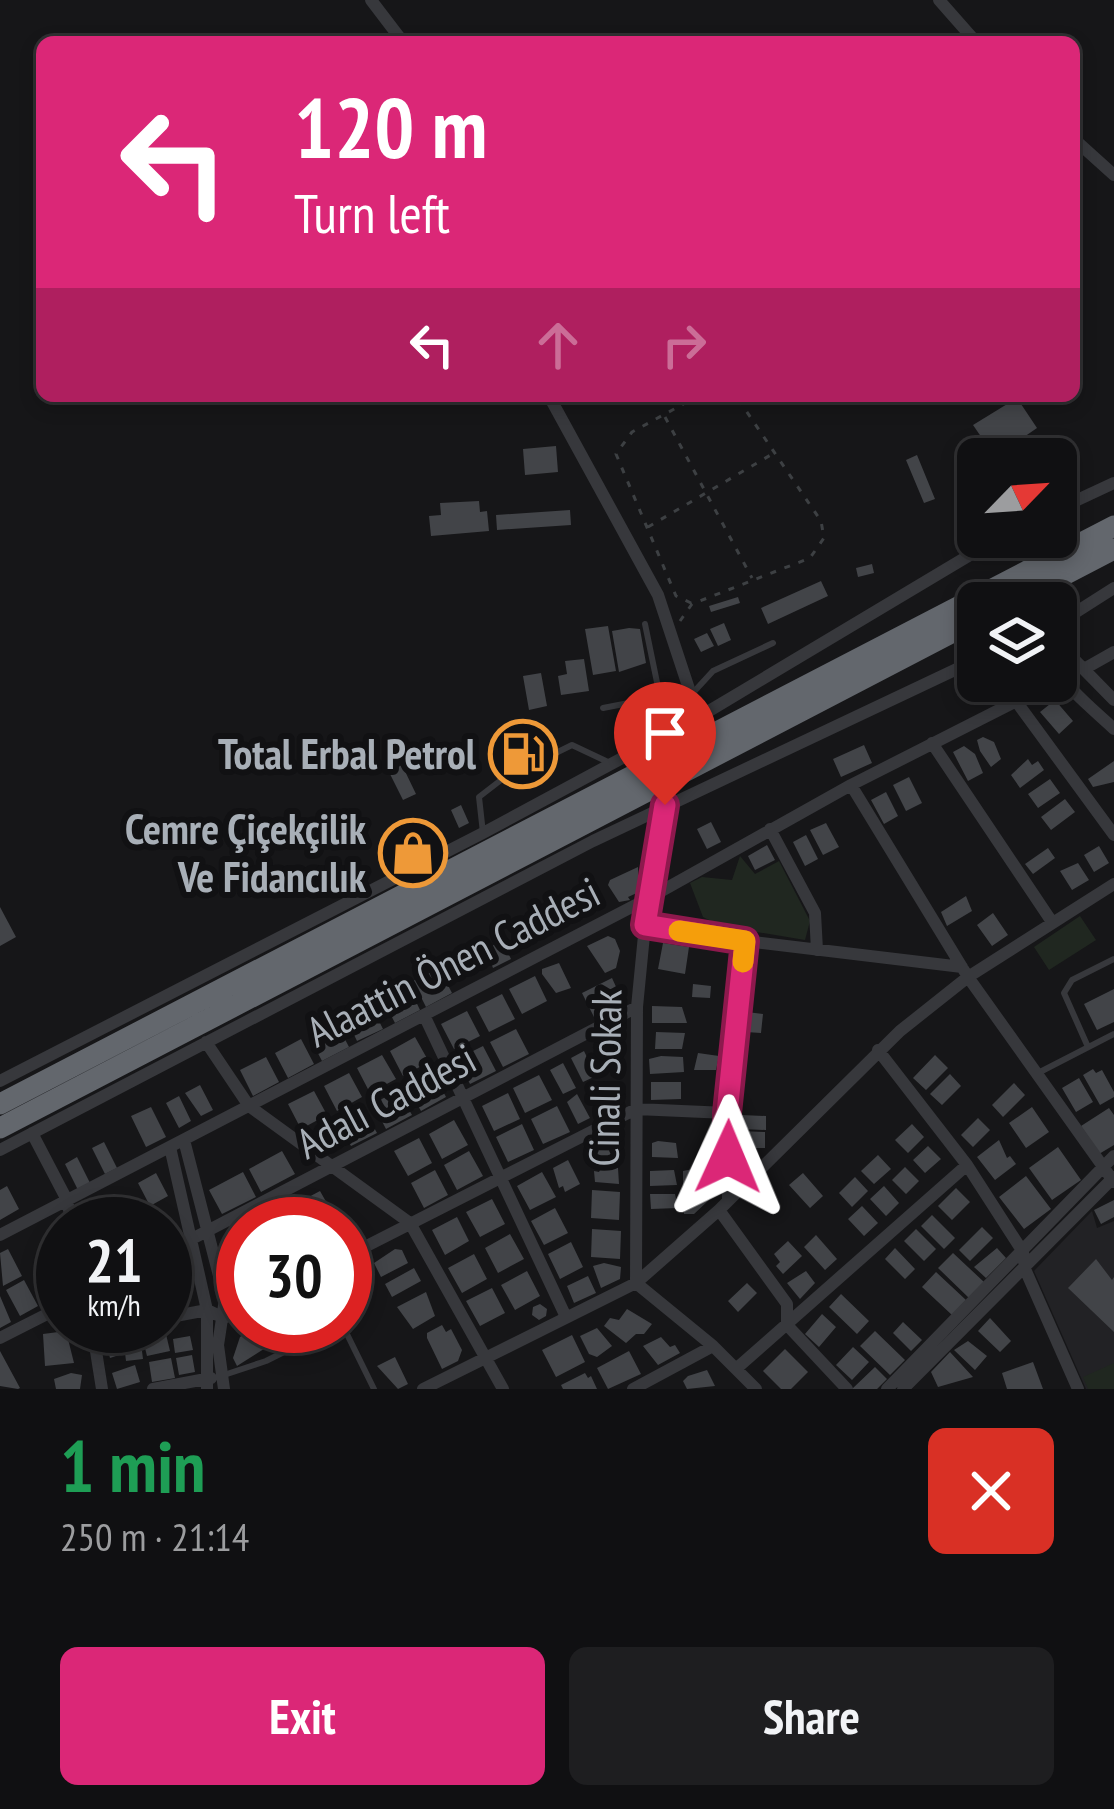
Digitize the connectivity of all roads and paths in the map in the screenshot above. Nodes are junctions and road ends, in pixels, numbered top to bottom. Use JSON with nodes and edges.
{"nodes":[{"id":1,"x":371,"y":0,"type":"edge"},
{"id":2,"x":939,"y":0,"type":"edge"},
{"id":3,"x":399,"y":36,"type":"edge"},
{"id":4,"x":971,"y":36,"type":"edge"},
{"id":5,"x":1080,"y":144,"type":"edge"},
{"id":6,"x":1114,"y":175,"type":"edge"},
{"id":7,"x":552,"y":402,"type":"edge"},
{"id":8,"x":686,"y":402,"type":"edge"},
{"id":9,"x":740,"y":402,"type":"edge"},
{"id":10,"x":663,"y":414,"type":"junction"},
{"id":11,"x":774,"y":453,"type":"junction"},
{"id":12,"x":1114,"y":484,"type":"edge"},
{"id":13,"x":706,"y":492,"type":"junction"},
{"id":14,"x":1077,"y":501,"type":"edge"},
{"id":15,"x":1114,"y":526,"type":"edge"},
{"id":16,"x":646,"y":528,"type":"junction"},
{"id":17,"x":1114,"y":549,"type":"edge"},
{"id":18,"x":965,"y":558,"type":"edge"},
{"id":19,"x":752,"y":579,"type":"junction"},
{"id":20,"x":1050,"y":582,"type":"edge"},
{"id":21,"x":1114,"y":588,"type":"edge"},
{"id":22,"x":692,"y":604,"type":"junction"},
{"id":23,"x":1077,"y":609,"type":"edge"},
{"id":24,"x":645,"y":624,"type":"dead end"},
{"id":25,"x":957,"y":630,"type":"edge"},
{"id":26,"x":673,"y":632,"type":"junction"},
{"id":27,"x":773,"y":643,"type":"dead end"},
{"id":28,"x":1114,"y":652,"type":"edge"},
{"id":29,"x":1077,"y":662,"type":"edge"},
{"id":30,"x":957,"y":668,"type":"edge"},
{"id":31,"x":1084,"y":669,"type":"junction"},
{"id":32,"x":1077,"y":693,"type":"edge"},
{"id":33,"x":692,"y":695,"type":"junction"},
{"id":34,"x":660,"y":698,"type":"junction"},
{"id":35,"x":1114,"y":700,"type":"edge"},
{"id":36,"x":1014,"y":702,"type":"edge"},
{"id":37,"x":1017,"y":702,"type":"edge"},
{"id":38,"x":604,"y":708,"type":"dead end"},
{"id":39,"x":704,"y":714,"type":"junction"},
{"id":40,"x":1114,"y":729,"type":"edge"},
{"id":41,"x":932,"y":743,"type":"junction"},
{"id":42,"x":618,"y":772,"type":"junction"},
{"id":43,"x":851,"y":784,"type":"junction"},
{"id":44,"x":665,"y":805,"type":"junction"},
{"id":45,"x":770,"y":829,"type":"junction"},
{"id":46,"x":1114,"y":835,"type":"edge"},
{"id":47,"x":486,"y":841,"type":"junction"},
{"id":48,"x":1114,"y":884,"type":"edge"},
{"id":49,"x":649,"y":898,"type":"junction"},
{"id":50,"x":1052,"y":922,"type":"junction"},
{"id":51,"x":645,"y":925,"type":"junction"},
{"id":52,"x":745,"y":941,"type":"junction"},
{"id":53,"x":817,"y":950,"type":"junction"},
{"id":54,"x":1114,"y":959,"type":"edge"},
{"id":55,"x":965,"y":972,"type":"junction"},
{"id":56,"x":637,"y":1007,"type":"junction"},
{"id":57,"x":424,"y":1015,"type":"junction"},
{"id":58,"x":1114,"y":1034,"type":"edge"},
{"id":59,"x":206,"y":1042,"type":"junction"},
{"id":60,"x":1088,"y":1047,"type":"junction"},
{"id":61,"x":878,"y":1050,"type":"junction"},
{"id":62,"x":1038,"y":1073,"type":"junction"},
{"id":63,"x":3,"y":1090,"type":"edge"},
{"id":64,"x":464,"y":1097,"type":"junction"},
{"id":65,"x":249,"y":1106,"type":"junction"},
{"id":66,"x":636,"y":1109,"type":"junction"},
{"id":67,"x":727,"y":1113,"type":"junction"},
{"id":68,"x":28,"y":1125,"type":"junction"},
{"id":69,"x":0,"y":1128,"type":"edge"},
{"id":70,"x":184,"y":1140,"type":"junction"},
{"id":71,"x":170,"y":1147,"type":"junction"},
{"id":72,"x":0,"y":1150,"type":"edge"},
{"id":73,"x":1114,"y":1156,"type":"edge"},
{"id":74,"x":333,"y":1166,"type":"junction"},
{"id":75,"x":967,"y":1166,"type":"junction"},
{"id":76,"x":1102,"y":1166,"type":"junction"},
{"id":77,"x":500,"y":1177,"type":"junction"},
{"id":78,"x":1113,"y":1179,"type":"edge"},
{"id":79,"x":65,"y":1197,"type":"edge"},
{"id":80,"x":73,"y":1197,"type":"edge"},
{"id":81,"x":724,"y":1206,"type":"junction"},
{"id":82,"x":36,"y":1216,"type":"edge"},
{"id":83,"x":410,"y":1223,"type":"junction"},
{"id":84,"x":208,"y":1231,"type":"junction"},
{"id":85,"x":0,"y":1235,"type":"edge"},
{"id":86,"x":193,"y":1238,"type":"junction"},
{"id":87,"x":372,"y":1243,"type":"edge"},
{"id":88,"x":1023,"y":1252,"type":"junction"},
{"id":89,"x":216,"y":1261,"type":"edge"},
{"id":90,"x":1024,"y":1269,"type":"junction"},
{"id":91,"x":636,"y":1282,"type":"junction"},
{"id":92,"x":207,"y":1310,"type":"junction"},
{"id":93,"x":192,"y":1313,"type":"edge"},
{"id":94,"x":216,"y":1314,"type":"edge"},
{"id":95,"x":566,"y":1317,"type":"junction"},
{"id":96,"x":36,"y":1320,"type":"edge"},
{"id":97,"x":788,"y":1325,"type":"junction"},
{"id":98,"x":0,"y":1338,"type":"edge"},
{"id":99,"x":712,"y":1346,"type":"junction"},
{"id":100,"x":96,"y":1353,"type":"edge"},
{"id":101,"x":219,"y":1353,"type":"edge"},
{"id":102,"x":283,"y":1353,"type":"edge"},
{"id":103,"x":354,"y":1353,"type":"edge"},
{"id":104,"x":485,"y":1358,"type":"junction"},
{"id":105,"x":917,"y":1367,"type":"junction"},
{"id":106,"x":737,"y":1368,"type":"junction"},
{"id":107,"x":222,"y":1383,"type":"edge"},
{"id":108,"x":206,"y":1384,"type":"edge"},
{"id":109,"x":102,"y":1389,"type":"edge"},
{"id":110,"x":153,"y":1389,"type":"edge"},
{"id":111,"x":374,"y":1389,"type":"edge"},
{"id":112,"x":423,"y":1389,"type":"edge"},
{"id":113,"x":502,"y":1389,"type":"edge"},
{"id":114,"x":633,"y":1389,"type":"edge"},
{"id":115,"x":756,"y":1389,"type":"edge"},
{"id":116,"x":848,"y":1389,"type":"edge"},
{"id":117,"x":887,"y":1389,"type":"edge"},
{"id":118,"x":903,"y":1389,"type":"edge"},
{"id":119,"x":928,"y":1389,"type":"edge"},
{"id":120,"x":1078,"y":1389,"type":"edge"}],
"edges":[{"from":1,"to":3,"type":"street"},
{"from":2,"to":4,"type":"street"},
{"from":5,"to":6,"type":"street"},
{"from":7,"to":26,"type":"street"},
{"from":8,"to":10,"type":"path"},
{"from":9,"to":11,"type":"path"},
{"from":10,"to":13,"type":"path"},
{"from":10,"to":16,"type":"path"},
{"from":11,"to":13,"type":"path"},
{"from":11,"to":19,"type":"path"},
{"from":12,"to":14,"type":"street"},
{"from":13,"to":16,"type":"path"},
{"from":13,"to":19,"type":"path"},
{"from":15,"to":42,"type":"highway"},
{"from":16,"to":22,"type":"path"},
{"from":17,"to":20,"type":"highway"},
{"from":18,"to":39,"type":"street"},
{"from":19,"to":22,"type":"path"},
{"from":21,"to":23,"type":"street"},
{"from":22,"to":26,"type":"path"},
{"from":24,"to":34,"type":"lane"},
{"from":25,"to":68,"type":"highway"},
{"from":26,"to":33,"type":"street"},
{"from":27,"to":33,"type":"lane"},
{"from":28,"to":31,"type":"street"},
{"from":29,"to":31,"type":"street"},
{"from":30,"to":44,"type":"street"},
{"from":31,"to":35,"type":"street"},
{"from":32,"to":40,"type":"street"},
{"from":33,"to":34,"type":"lane"},
{"from":33,"to":39,"type":"street"},
{"from":34,"to":38,"type":"lane"},
{"from":36,"to":41,"type":"street","name":"Alaattin Önen Caddesi"},
{"from":37,"to":46,"type":"street"},
{"from":39,"to":42,"type":"street"},
{"from":41,"to":43,"type":"street","name":"Alaattin Önen Caddesi"},
{"from":41,"to":50,"type":"street"},
{"from":42,"to":47,"type":"highway"},
{"from":42,"to":47,"type":"lane"},
{"from":43,"to":45,"type":"street","name":"Alaattin Önen Caddesi"},
{"from":43,"to":55,"type":"street"},
{"from":44,"to":49,"type":"street","name":"Cinali Sokak"},
{"from":44,"to":59,"type":"street"},
{"from":45,"to":49,"type":"street","name":"Alaattin Önen Caddesi"},
{"from":45,"to":53,"type":"street"},
{"from":47,"to":63,"type":"highway"},
{"from":48,"to":50,"type":"street"},
{"from":49,"to":51,"type":"street","name":"Cinali Sokak"},
{"from":49,"to":57,"type":"street","name":"Alaattin Önen Caddesi"},
{"from":50,"to":55,"type":"street"},
{"from":51,"to":52,"type":"street"},
{"from":51,"to":56,"type":"street","name":"Cinali Sokak"},
{"from":52,"to":53,"type":"street"},
{"from":52,"to":67,"type":"street"},
{"from":53,"to":55,"type":"street"},
{"from":54,"to":60,"type":"lane"},
{"from":55,"to":61,"type":"street"},
{"from":55,"to":62,"type":"street"},
{"from":56,"to":64,"type":"street","name":"Adalı Caddesi"},
{"from":56,"to":66,"type":"street","name":"Cinali Sokak"},
{"from":57,"to":64,"type":"street"},
{"from":57,"to":65,"type":"street","name":"Alaattin Önen Caddesi"},
{"from":58,"to":60,"type":"lane"},
{"from":59,"to":65,"type":"street"},
{"from":59,"to":68,"type":"street"},
{"from":60,"to":62,"type":"lane"},
{"from":61,"to":75,"type":"street"},
{"from":61,"to":81,"type":"street"},
{"from":62,"to":76,"type":"street"},
{"from":63,"to":68,"type":"street"},
{"from":64,"to":74,"type":"street","name":"Adalı Caddesi"},
{"from":64,"to":77,"type":"street"},
{"from":65,"to":70,"type":"street","name":"Alaattin Önen Caddesi"},
{"from":65,"to":74,"type":"street"},
{"from":66,"to":67,"type":"street"},
{"from":66,"to":77,"type":"street"},
{"from":66,"to":91,"type":"street","name":"Cinali Sokak"},
{"from":67,"to":81,"type":"street"},
{"from":68,"to":69,"type":"highway"},
{"from":68,"to":72,"type":"street"},
{"from":68,"to":79,"type":"street"},
{"from":70,"to":71,"type":"street","name":"Alaattin Önen Caddesi"},
{"from":70,"to":84,"type":"street"},
{"from":71,"to":80,"type":"street","name":"Alaattin Önen Caddesi"},
{"from":71,"to":86,"type":"street"},
{"from":73,"to":76,"type":"street"},
{"from":74,"to":83,"type":"street"},
{"from":74,"to":84,"type":"street","name":"Adalı Caddesi"},
{"from":75,"to":88,"type":"street"},
{"from":75,"to":97,"type":"street"},
{"from":76,"to":78,"type":"street"},
{"from":76,"to":88,"type":"street"},
{"from":77,"to":83,"type":"street"},
{"from":77,"to":95,"type":"street"},
{"from":78,"to":90,"type":"street"},
{"from":81,"to":91,"type":"street"},
{"from":81,"to":97,"type":"street"},
{"from":82,"to":85,"type":"street","name":"Alaattin Önen Caddesi"},
{"from":83,"to":87,"type":"street"},
{"from":83,"to":104,"type":"street"},
{"from":84,"to":86,"type":"street","name":"Adalı Caddesi"},
{"from":84,"to":89,"type":"street"},
{"from":86,"to":92,"type":"street"},
{"from":88,"to":90,"type":"street"},
{"from":88,"to":105,"type":"street"},
{"from":90,"to":105,"type":"street"},
{"from":90,"to":120,"type":"street"},
{"from":91,"to":95,"type":"street"},
{"from":91,"to":99,"type":"street"},
{"from":92,"to":93,"type":"street"},
{"from":92,"to":94,"type":"street"},
{"from":92,"to":108,"type":"street"},
{"from":95,"to":104,"type":"street"},
{"from":96,"to":98,"type":"street"},
{"from":97,"to":106,"type":"street"},
{"from":97,"to":116,"type":"street"},
{"from":99,"to":106,"type":"street"},
{"from":99,"to":114,"type":"street"},
{"from":100,"to":109,"type":"street"},
{"from":101,"to":107,"type":"street"},
{"from":102,"to":107,"type":"lane"},
{"from":103,"to":111,"type":"lane"},
{"from":104,"to":112,"type":"street"},
{"from":104,"to":113,"type":"street"},
{"from":105,"to":117,"type":"street"},
{"from":105,"to":118,"type":"street"},
{"from":105,"to":119,"type":"street"},
{"from":106,"to":115,"type":"street"},
{"from":107,"to":108,"type":"street"},
{"from":108,"to":110,"type":"street"}]}
